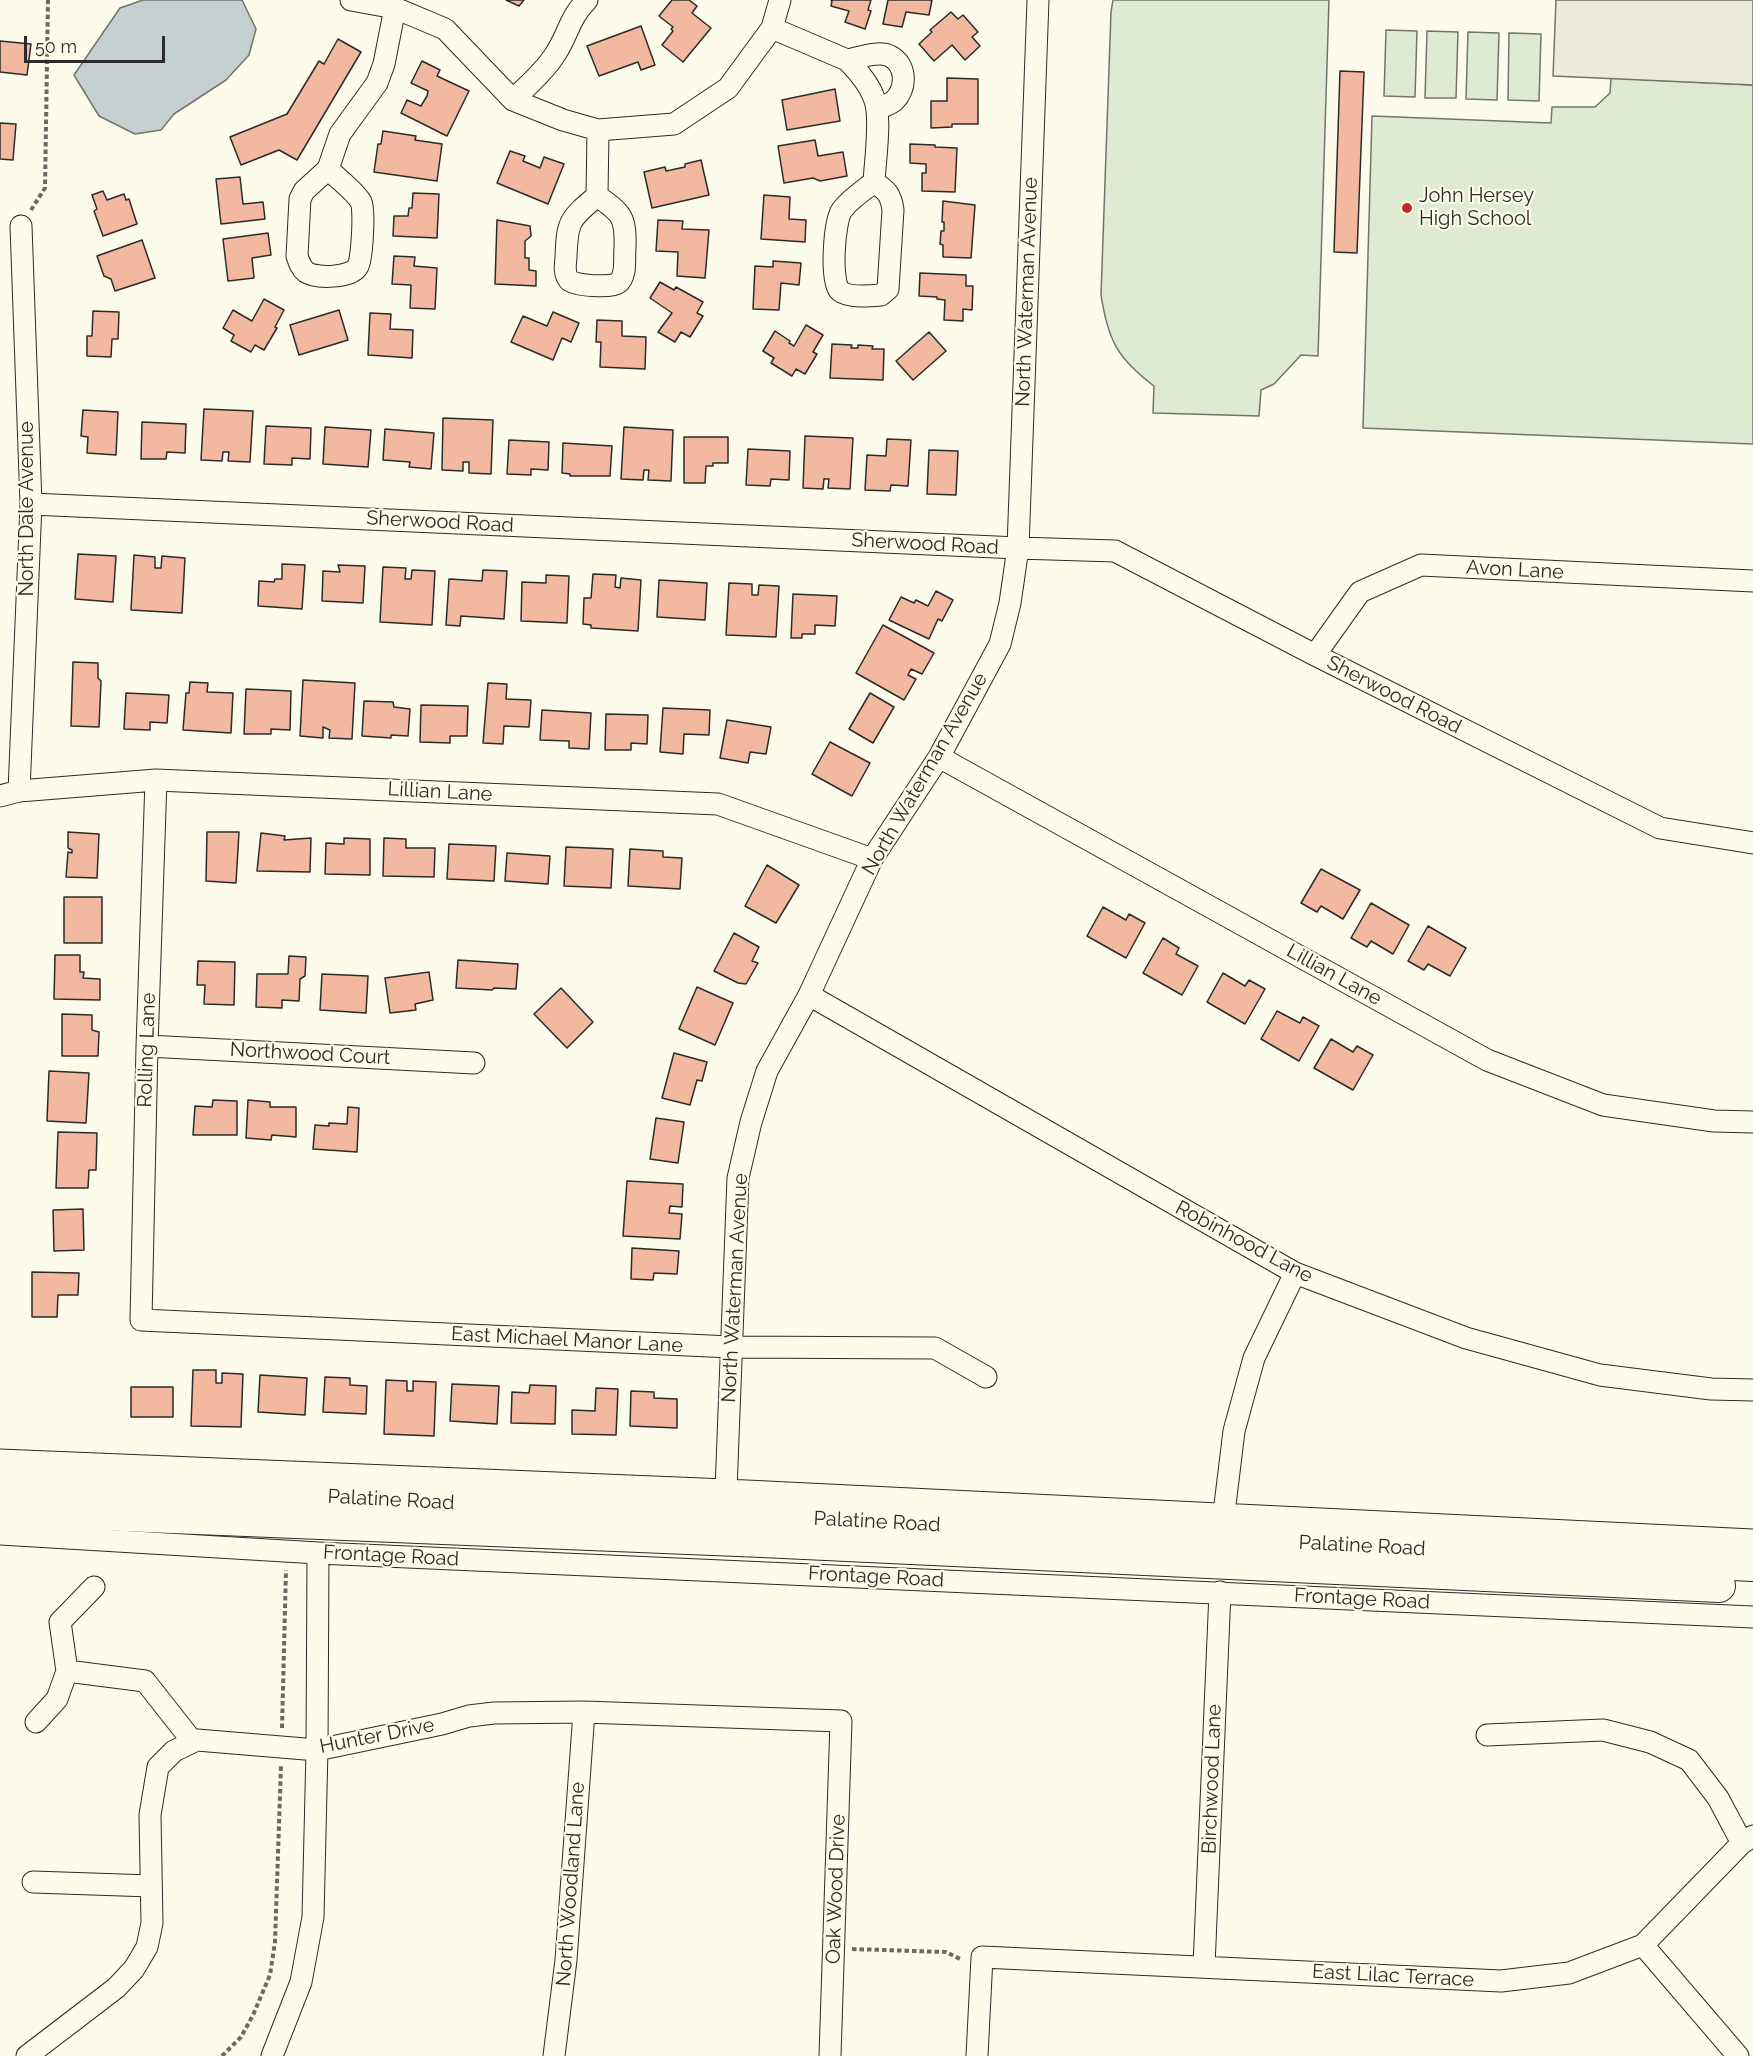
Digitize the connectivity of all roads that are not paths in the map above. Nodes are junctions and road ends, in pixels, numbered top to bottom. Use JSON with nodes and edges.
{"nodes":[{"id":1,"x":351,"y":0,"type":"edge"},
{"id":2,"x":587,"y":0,"type":"edge"},
{"id":3,"x":780,"y":0,"type":"edge"},
{"id":4,"x":1038,"y":0,"type":"edge"},
{"id":5,"x":395,"y":8,"type":"junction"},
{"id":6,"x":772,"y":28,"type":"junction"},
{"id":7,"x":847,"y":60,"type":"junction"},
{"id":8,"x":513,"y":100,"type":"junction"},
{"id":9,"x":878,"y":110,"type":"junction"},
{"id":10,"x":598,"y":130,"type":"junction"},
{"id":11,"x":328,"y":169,"type":"junction"},
{"id":12,"x":873,"y":182,"type":"junction"},
{"id":13,"x":597,"y":196,"type":"dead end"},
{"id":14,"x":21,"y":226,"type":"road end"},
{"id":15,"x":31,"y":504,"type":"junction"},
{"id":16,"x":1018,"y":548,"type":"junction"},
{"id":17,"x":1753,"y":581,"type":"edge"},
{"id":18,"x":1316,"y":655,"type":"junction"},
{"id":19,"x":939,"y":757,"type":"junction"},
{"id":20,"x":156,"y":780,"type":"junction"},
{"id":21,"x":10,"y":794,"type":"edge"},
{"id":22,"x":1753,"y":843,"type":"edge"},
{"id":23,"x":872,"y":859,"type":"junction"},
{"id":24,"x":809,"y":995,"type":"junction"},
{"id":25,"x":147,"y":1046,"type":"junction"},
{"id":26,"x":474,"y":1063,"type":"dead end"},
{"id":27,"x":1753,"y":1122,"type":"edge"},
{"id":28,"x":1294,"y":1273,"type":"junction"},
{"id":29,"x":141,"y":1320,"type":"joint"},
{"id":30,"x":731,"y":1347,"type":"junction"},
{"id":31,"x":986,"y":1377,"type":"dead end"},
{"id":32,"x":1753,"y":1390,"type":"edge"},
{"id":33,"x":0,"y":1460,"type":"edge"},
{"id":34,"x":0,"y":1482,"type":"edge"},
{"id":35,"x":726,"y":1490,"type":"junction"},
{"id":36,"x":0,"y":1510,"type":"edge"},
{"id":37,"x":1224,"y":1513,"type":"junction"},
{"id":38,"x":0,"y":1534,"type":"edge"},
{"id":39,"x":1753,"y":1540,"type":"edge"},
{"id":40,"x":318,"y":1561,"type":"junction"},
{"id":41,"x":1753,"y":1565,"type":"edge"},
{"id":42,"x":94,"y":1587,"type":"dead end"},
{"id":43,"x":1753,"y":1587,"type":"edge"},
{"id":44,"x":1220,"y":1592,"type":"junction"},
{"id":45,"x":1753,"y":1617,"type":"edge"},
{"id":46,"x":67,"y":1671,"type":"junction"},
{"id":47,"x":584,"y":1712,"type":"junction"},
{"id":48,"x":841,"y":1721,"type":"joint"},
{"id":49,"x":36,"y":1722,"type":"dead end"},
{"id":50,"x":1487,"y":1735,"type":"dead end"},
{"id":51,"x":193,"y":1742,"type":"junction"},
{"id":52,"x":318,"y":1750,"type":"junction"},
{"id":53,"x":1748,"y":1839,"type":"edge"},
{"id":54,"x":33,"y":1882,"type":"dead end"},
{"id":55,"x":151,"y":1886,"type":"junction"},
{"id":56,"x":1643,"y":1945,"type":"junction"},
{"id":57,"x":1204,"y":1966,"type":"junction"},
{"id":58,"x":27,"y":2056,"type":"edge"},
{"id":59,"x":272,"y":2056,"type":"edge"},
{"id":60,"x":554,"y":2056,"type":"edge"},
{"id":61,"x":830,"y":2056,"type":"edge"},
{"id":62,"x":977,"y":2056,"type":"edge"},
{"id":63,"x":1738,"y":2056,"type":"edge"}],
"edges":[{"from":1,"to":5,"type":"street"},
{"from":2,"to":8,"type":"street"},
{"from":3,"to":6,"type":"street"},
{"from":4,"to":16,"type":"street","name":"North Waterman Avenue"},
{"from":5,"to":8,"type":"street"},
{"from":5,"to":11,"type":"street"},
{"from":6,"to":7,"type":"street"},
{"from":6,"to":10,"type":"street"},
{"from":7,"to":9,"type":"street"},
{"from":7,"to":9,"type":"street"},
{"from":8,"to":10,"type":"street"},
{"from":9,"to":12,"type":"street"},
{"from":10,"to":13,"type":"street"},
{"from":11,"to":11,"type":"street"},
{"from":12,"to":12,"type":"street"},
{"from":14,"to":15,"type":"street","name":"North Dale Avenue"},
{"from":15,"to":16,"type":"street","name":"Sherwood Road"},
{"from":15,"to":21,"type":"street","name":"North Dale Avenue"},
{"from":16,"to":18,"type":"street","name":"Sherwood Road"},
{"from":16,"to":19,"type":"street","name":"North Waterman Avenue"},
{"from":17,"to":18,"type":"street","name":"Avon Lane"},
{"from":18,"to":22,"type":"street","name":"Sherwood Road"},
{"from":19,"to":23,"type":"street","name":"North Waterman Avenue"},
{"from":19,"to":27,"type":"street","name":"Lillian Lane"},
{"from":20,"to":21,"type":"street","name":"Lillian Lane"},
{"from":20,"to":23,"type":"street","name":"Lillian Lane"},
{"from":20,"to":25,"type":"street","name":"Rolling Lane"},
{"from":23,"to":24,"type":"street","name":"North Waterman Avenue"},
{"from":24,"to":28,"type":"street","name":"Robinhood Lane"},
{"from":24,"to":30,"type":"street","name":"North Waterman Avenue"},
{"from":25,"to":26,"type":"street","name":"Northwood Court"},
{"from":25,"to":29,"type":"street","name":"Rolling Lane"},
{"from":28,"to":32,"type":"street","name":"Robinhood Lane"},
{"from":28,"to":37,"type":"street"},
{"from":29,"to":30,"type":"street","name":"East Michael Manor Lane"},
{"from":30,"to":31,"type":"street","name":"East Michael Manor Lane"},
{"from":30,"to":35,"type":"street","name":"North Waterman Avenue"},
{"from":33,"to":35,"type":"street"},
{"from":34,"to":41,"type":"highway","name":"Palatine Road"},
{"from":35,"to":37,"type":"street"},
{"from":36,"to":43,"type":"highway","name":"Palatine Road"},
{"from":37,"to":39,"type":"street"},
{"from":38,"to":40,"type":"street","name":"Frontage Road"},
{"from":40,"to":44,"type":"street","name":"Frontage Road"},
{"from":40,"to":52,"type":"street"},
{"from":42,"to":46,"type":"street"},
{"from":44,"to":45,"type":"street","name":"Frontage Road"},
{"from":44,"to":57,"type":"street","name":"Birchwood Lane"},
{"from":46,"to":49,"type":"street"},
{"from":46,"to":51,"type":"street"},
{"from":47,"to":48,"type":"street","name":"Hunter Drive"},
{"from":47,"to":52,"type":"street","name":"Hunter Drive"},
{"from":47,"to":60,"type":"street","name":"North Woodland Lane"},
{"from":48,"to":61,"type":"street","name":"Oak Wood Drive"},
{"from":50,"to":53,"type":"street"},
{"from":51,"to":52,"type":"street","name":"Hunter Drive"},
{"from":51,"to":55,"type":"street"},
{"from":52,"to":59,"type":"street"},
{"from":53,"to":56,"type":"street","name":"East Lilac Terrace"},
{"from":54,"to":55,"type":"street"},
{"from":55,"to":58,"type":"street"},
{"from":56,"to":57,"type":"street","name":"East Lilac Terrace"},
{"from":56,"to":63,"type":"street"},
{"from":57,"to":62,"type":"street","name":"East Lilac Terrace"}]}
